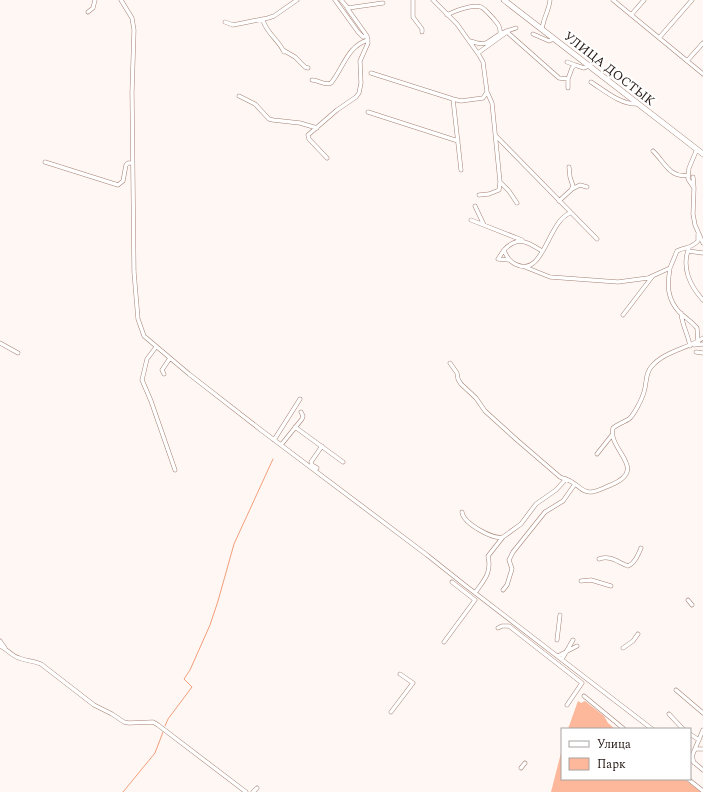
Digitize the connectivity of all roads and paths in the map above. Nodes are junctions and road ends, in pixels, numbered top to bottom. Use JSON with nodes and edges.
{"nodes":[{"id":1,"x":95,"y":0,"type":"edge"},
{"id":2,"x":121,"y":0,"type":"edge"},
{"id":3,"x":297,"y":0,"type":"edge"},
{"id":4,"x":334,"y":0,"type":"edge"},
{"id":5,"x":341,"y":0,"type":"edge"},
{"id":6,"x":368,"y":0,"type":"edge"},
{"id":7,"x":413,"y":0,"type":"edge"},
{"id":8,"x":433,"y":0,"type":"edge"},
{"id":9,"x":504,"y":0,"type":"edge"},
{"id":10,"x":550,"y":0,"type":"edge"},
{"id":11,"x":613,"y":0,"type":"edge"},
{"id":12,"x":644,"y":0,"type":"edge"},
{"id":13,"x":692,"y":0,"type":"edge"},
{"id":14,"x":383,"y":3,"type":"dead end"},
{"id":15,"x":366,"y":5,"type":"junction"},
{"id":16,"x":346,"y":7,"type":"junction"},
{"id":17,"x":88,"y":12,"type":"dead end"},
{"id":18,"x":447,"y":15,"type":"junction"},
{"id":19,"x":631,"y":15,"type":"junction"},
{"id":20,"x":262,"y":20,"type":"junction"},
{"id":21,"x":225,"y":22,"type":"dead end"},
{"id":22,"x":516,"y":28,"type":"dead end"},
{"id":23,"x":542,"y":30,"type":"junction"},
{"id":24,"x":422,"y":32,"type":"dead end"},
{"id":25,"x":507,"y":32,"type":"junction"},
{"id":26,"x":500,"y":34,"type":"junction"},
{"id":27,"x":533,"y":34,"type":"dead end"},
{"id":28,"x":368,"y":38,"type":"junction"},
{"id":29,"x":659,"y":38,"type":"junction"},
{"id":30,"x":554,"y":39,"type":"junction"},
{"id":31,"x":469,"y":41,"type":"junction"},
{"id":32,"x":703,"y":43,"type":"edge"},
{"id":33,"x":478,"y":53,"type":"junction"},
{"id":34,"x":687,"y":61,"type":"junction"},
{"id":35,"x":567,"y":62,"type":"dead end"},
{"id":36,"x":575,"y":65,"type":"junction"},
{"id":37,"x":589,"y":66,"type":"junction"},
{"id":38,"x":308,"y":68,"type":"dead end"},
{"id":39,"x":371,"y":73,"type":"dead end"},
{"id":40,"x":703,"y":74,"type":"edge"},
{"id":41,"x":568,"y":79,"type":"junction"},
{"id":42,"x":312,"y":80,"type":"dead end"},
{"id":43,"x":591,"y":82,"type":"dead end"},
{"id":44,"x":568,"y":88,"type":"dead end"},
{"id":45,"x":487,"y":92,"type":"junction"},
{"id":46,"x":239,"y":96,"type":"dead end"},
{"id":47,"x":453,"y":99,"type":"junction"},
{"id":48,"x":638,"y":104,"type":"junction"},
{"id":49,"x":368,"y":112,"type":"dead end"},
{"id":50,"x":316,"y":128,"type":"junction"},
{"id":51,"x":496,"y":136,"type":"junction"},
{"id":52,"x":458,"y":140,"type":"junction"},
{"id":53,"x":696,"y":149,"type":"junction"},
{"id":54,"x":653,"y":151,"type":"dead end"},
{"id":55,"x":703,"y":154,"type":"edge"},
{"id":56,"x":327,"y":158,"type":"dead end"},
{"id":57,"x":45,"y":162,"type":"dead end"},
{"id":58,"x":133,"y":163,"type":"junction"},
{"id":59,"x":570,"y":167,"type":"dead end"},
{"id":60,"x":461,"y":170,"type":"dead end"},
{"id":61,"x":688,"y":175,"type":"junction"},
{"id":62,"x":693,"y":177,"type":"dead end"},
{"id":63,"x":500,"y":182,"type":"junction"},
{"id":64,"x":505,"y":187,"type":"junction"},
{"id":65,"x":587,"y":187,"type":"dead end"},
{"id":66,"x":572,"y":188,"type":"junction"},
{"id":67,"x":694,"y":188,"type":"junction"},
{"id":68,"x":499,"y":190,"type":"junction"},
{"id":69,"x":479,"y":195,"type":"dead end"},
{"id":70,"x":559,"y":201,"type":"junction"},
{"id":71,"x":517,"y":203,"type":"dead end"},
{"id":72,"x":475,"y":206,"type":"dead end"},
{"id":73,"x":570,"y":213,"type":"junction"},
{"id":74,"x":471,"y":220,"type":"dead end"},
{"id":75,"x":484,"y":225,"type":"junction"},
{"id":76,"x":698,"y":234,"type":"junction"},
{"id":77,"x":597,"y":239,"type":"dead end"},
{"id":78,"x":524,"y":241,"type":"junction"},
{"id":79,"x":703,"y":242,"type":"edge"},
{"id":80,"x":689,"y":249,"type":"junction"},
{"id":81,"x":504,"y":250,"type":"junction"},
{"id":82,"x":542,"y":251,"type":"junction"},
{"id":83,"x":703,"y":253,"type":"edge"},
{"id":84,"x":510,"y":261,"type":"junction"},
{"id":85,"x":525,"y":267,"type":"junction"},
{"id":86,"x":670,"y":268,"type":"junction"},
{"id":87,"x":653,"y":276,"type":"junction"},
{"id":88,"x":703,"y":300,"type":"edge"},
{"id":89,"x":681,"y":313,"type":"junction"},
{"id":90,"x":622,"y":314,"type":"dead end"},
{"id":91,"x":703,"y":338,"type":"edge"},
{"id":92,"x":698,"y":342,"type":"junction"},
{"id":93,"x":0,"y":343,"type":"edge"},
{"id":94,"x":703,"y":344,"type":"edge"},
{"id":95,"x":692,"y":345,"type":"junction"},
{"id":96,"x":156,"y":347,"type":"junction"},
{"id":97,"x":696,"y":352,"type":"dead end"},
{"id":98,"x":18,"y":353,"type":"dead end"},
{"id":99,"x":703,"y":353,"type":"edge"},
{"id":100,"x":170,"y":358,"type":"junction"},
{"id":101,"x":450,"y":363,"type":"dead end"},
{"id":102,"x":164,"y":374,"type":"dead end"},
{"id":103,"x":300,"y":399,"type":"dead end"},
{"id":104,"x":301,"y":412,"type":"dead end"},
{"id":105,"x":295,"y":427,"type":"junction"},
{"id":106,"x":612,"y":435,"type":"junction"},
{"id":107,"x":274,"y":440,"type":"junction"},
{"id":108,"x":281,"y":445,"type":"junction"},
{"id":109,"x":322,"y":446,"type":"junction"},
{"id":110,"x":597,"y":454,"type":"dead end"},
{"id":111,"x":343,"y":462,"type":"dead end"},
{"id":112,"x":312,"y":466,"type":"junction"},
{"id":113,"x":317,"y":468,"type":"dead end"},
{"id":114,"x":175,"y":470,"type":"dead end"},
{"id":115,"x":566,"y":479,"type":"junction"},
{"id":116,"x":575,"y":484,"type":"junction"},
{"id":117,"x":462,"y":512,"type":"dead end"},
{"id":118,"x":503,"y":538,"type":"junction"},
{"id":119,"x":641,"y":548,"type":"dead end"},
{"id":120,"x":599,"y":559,"type":"dead end"},
{"id":121,"x":581,"y":581,"type":"dead end"},
{"id":122,"x":452,"y":582,"type":"dead end"},
{"id":123,"x":611,"y":586,"type":"dead end"},
{"id":124,"x":503,"y":590,"type":"dead end"},
{"id":125,"x":475,"y":593,"type":"junction"},
{"id":126,"x":688,"y":600,"type":"dead end"},
{"id":127,"x":692,"y":605,"type":"dead end"},
{"id":128,"x":560,"y":615,"type":"dead end"},
{"id":129,"x":498,"y":628,"type":"dead end"},
{"id":130,"x":638,"y":634,"type":"dead end"},
{"id":131,"x":557,"y":640,"type":"dead end"},
{"id":132,"x":572,"y":640,"type":"dead end"},
{"id":133,"x":0,"y":641,"type":"edge"},
{"id":134,"x":444,"y":642,"type":"dead end"},
{"id":135,"x":0,"y":646,"type":"edge"},
{"id":136,"x":577,"y":646,"type":"dead end"},
{"id":137,"x":623,"y":648,"type":"dead end"},
{"id":138,"x":6,"y":649,"type":"junction"},
{"id":139,"x":566,"y":652,"type":"junction"},
{"id":140,"x":558,"y":656,"type":"junction"},
{"id":141,"x":562,"y":659,"type":"junction"},
{"id":142,"x":400,"y":674,"type":"dead end"},
{"id":143,"x":676,"y":690,"type":"dead end"},
{"id":144,"x":584,"y":696,"type":"dead end"},
{"id":145,"x":567,"y":705,"type":"dead end"},
{"id":146,"x":391,"y":712,"type":"dead end"},
{"id":147,"x":703,"y":713,"type":"edge"},
{"id":148,"x":669,"y":714,"type":"dead end"},
{"id":149,"x":623,"y":728,"type":"edge"},
{"id":150,"x":651,"y":728,"type":"edge"},
{"id":151,"x":682,"y":728,"type":"edge"},
{"id":152,"x":703,"y":730,"type":"edge"},
{"id":153,"x":691,"y":735,"type":"edge"},
{"id":154,"x":699,"y":740,"type":"junction"},
{"id":155,"x":695,"y":749,"type":"junction"},
{"id":156,"x":703,"y":749,"type":"edge"},
{"id":157,"x":691,"y":760,"type":"edge"},
{"id":158,"x":526,"y":763,"type":"dead end"},
{"id":159,"x":694,"y":763,"type":"junction"},
{"id":160,"x":521,"y":768,"type":"dead end"},
{"id":161,"x":703,"y":770,"type":"edge"},
{"id":162,"x":689,"y":780,"type":"edge"},
{"id":163,"x":257,"y":788,"type":"dead end"},
{"id":164,"x":703,"y":791,"type":"edge"},
{"id":165,"x":246,"y":792,"type":"edge"},
{"id":166,"x":253,"y":792,"type":"edge"}],
"edges":[{"from":1,"to":17,"type":"street"},
{"from":2,"to":58,"type":"street"},
{"from":3,"to":20,"type":"street"},
{"from":4,"to":28,"type":"street"},
{"from":5,"to":16,"type":"street"},
{"from":6,"to":15,"type":"street"},
{"from":7,"to":24,"type":"street"},
{"from":8,"to":18,"type":"street"},
{"from":9,"to":23,"type":"main road","name":"УЛИЦА ДОСТЫК"},
{"from":10,"to":23,"type":"street"},
{"from":11,"to":19,"type":"street"},
{"from":12,"to":19,"type":"street"},
{"from":13,"to":29,"type":"street"},
{"from":14,"to":15,"type":"street"},
{"from":15,"to":16,"type":"street"},
{"from":16,"to":28,"type":"street"},
{"from":18,"to":26,"type":"street"},
{"from":18,"to":31,"type":"street"},
{"from":19,"to":29,"type":"street"},
{"from":20,"to":21,"type":"street"},
{"from":20,"to":38,"type":"street"},
{"from":22,"to":25,"type":"street"},
{"from":23,"to":30,"type":"main road","name":"УЛИЦА ДОСТЫК"},
{"from":25,"to":26,"type":"street"},
{"from":25,"to":33,"type":"street"},
{"from":25,"to":41,"type":"street"},
{"from":26,"to":31,"type":"street"},
{"from":27,"to":30,"type":"street"},
{"from":28,"to":42,"type":"street"},
{"from":28,"to":50,"type":"street"},
{"from":29,"to":34,"type":"street"},
{"from":30,"to":37,"type":"main road","name":"УЛИЦА ДОСТЫК"},
{"from":31,"to":33,"type":"street"},
{"from":32,"to":34,"type":"street"},
{"from":33,"to":45,"type":"street"},
{"from":34,"to":40,"type":"street"},
{"from":35,"to":36,"type":"street"},
{"from":36,"to":37,"type":"street"},
{"from":36,"to":41,"type":"street"},
{"from":37,"to":48,"type":"main road","name":"УЛИЦА ДОСТЫК"},
{"from":39,"to":47,"type":"street"},
{"from":41,"to":44,"type":"street"},
{"from":43,"to":48,"type":"street"},
{"from":45,"to":47,"type":"street"},
{"from":45,"to":51,"type":"street"},
{"from":46,"to":50,"type":"street"},
{"from":47,"to":52,"type":"street"},
{"from":48,"to":53,"type":"main road","name":"УЛИЦА ДОСТЫК"},
{"from":49,"to":52,"type":"street"},
{"from":50,"to":56,"type":"street"},
{"from":51,"to":63,"type":"street"},
{"from":51,"to":70,"type":"street"},
{"from":52,"to":60,"type":"street"},
{"from":53,"to":55,"type":"main road","name":"УЛИЦА ДОСТЫК"},
{"from":53,"to":61,"type":"street"},
{"from":54,"to":61,"type":"street"},
{"from":57,"to":58,"type":"street"},
{"from":58,"to":96,"type":"street"},
{"from":59,"to":66,"type":"street"},
{"from":61,"to":67,"type":"street"},
{"from":62,"to":67,"type":"street"},
{"from":63,"to":64,"type":"street"},
{"from":63,"to":68,"type":"street"},
{"from":64,"to":68,"type":"street"},
{"from":64,"to":71,"type":"street"},
{"from":65,"to":66,"type":"street"},
{"from":66,"to":70,"type":"street"},
{"from":67,"to":76,"type":"street"},
{"from":68,"to":69,"type":"street"},
{"from":70,"to":73,"type":"street"},
{"from":72,"to":75,"type":"street"},
{"from":73,"to":77,"type":"street"},
{"from":73,"to":82,"type":"street"},
{"from":74,"to":75,"type":"street"},
{"from":75,"to":78,"type":"street"},
{"from":76,"to":79,"type":"street"},
{"from":76,"to":80,"type":"street"},
{"from":78,"to":81,"type":"street"},
{"from":78,"to":82,"type":"street"},
{"from":80,"to":83,"type":"street"},
{"from":80,"to":86,"type":"street"},
{"from":80,"to":88,"type":"street"},
{"from":81,"to":84,"type":"street"},
{"from":81,"to":84,"type":"street"},
{"from":82,"to":85,"type":"street"},
{"from":84,"to":85,"type":"street"},
{"from":85,"to":87,"type":"street"},
{"from":86,"to":87,"type":"street"},
{"from":86,"to":89,"type":"street"},
{"from":87,"to":90,"type":"street"},
{"from":89,"to":92,"type":"street"},
{"from":89,"to":95,"type":"street"},
{"from":91,"to":92,"type":"street"},
{"from":92,"to":95,"type":"street"},
{"from":93,"to":98,"type":"street"},
{"from":94,"to":95,"type":"street"},
{"from":95,"to":106,"type":"street"},
{"from":96,"to":100,"type":"street"},
{"from":96,"to":114,"type":"street"},
{"from":97,"to":99,"type":"street"},
{"from":100,"to":102,"type":"street"},
{"from":100,"to":107,"type":"street"},
{"from":101,"to":115,"type":"street"},
{"from":103,"to":107,"type":"street"},
{"from":104,"to":105,"type":"street"},
{"from":105,"to":108,"type":"street"},
{"from":105,"to":109,"type":"street"},
{"from":106,"to":110,"type":"street"},
{"from":106,"to":116,"type":"street"},
{"from":107,"to":108,"type":"street"},
{"from":108,"to":112,"type":"street"},
{"from":109,"to":111,"type":"street"},
{"from":109,"to":112,"type":"street"},
{"from":112,"to":113,"type":"street"},
{"from":112,"to":125,"type":"street"},
{"from":115,"to":116,"type":"street"},
{"from":115,"to":118,"type":"street"},
{"from":116,"to":124,"type":"street"},
{"from":117,"to":118,"type":"street"},
{"from":118,"to":125,"type":"street"},
{"from":119,"to":120,"type":"street"},
{"from":121,"to":123,"type":"street"},
{"from":122,"to":134,"type":"street"},
{"from":125,"to":140,"type":"street"},
{"from":126,"to":127,"type":"street"},
{"from":128,"to":131,"type":"street"},
{"from":129,"to":145,"type":"street"},
{"from":130,"to":137,"type":"street"},
{"from":132,"to":139,"type":"street"},
{"from":133,"to":138,"type":"street"},
{"from":135,"to":138,"type":"street"},
{"from":136,"to":139,"type":"street"},
{"from":138,"to":165,"type":"street"},
{"from":139,"to":140,"type":"street"},
{"from":139,"to":141,"type":"street"},
{"from":140,"to":141,"type":"street"},
{"from":141,"to":150,"type":"street"},
{"from":142,"to":146,"type":"street"},
{"from":143,"to":147,"type":"street"},
{"from":144,"to":149,"type":"street"},
{"from":148,"to":151,"type":"street"},
{"from":152,"to":154,"type":"street"},
{"from":153,"to":154,"type":"street"},
{"from":154,"to":155,"type":"street"},
{"from":155,"to":156,"type":"street"},
{"from":155,"to":159,"type":"street"},
{"from":157,"to":159,"type":"street"},
{"from":158,"to":160,"type":"street"},
{"from":159,"to":161,"type":"street"},
{"from":162,"to":164,"type":"street"},
{"from":163,"to":166,"type":"street"}]}
